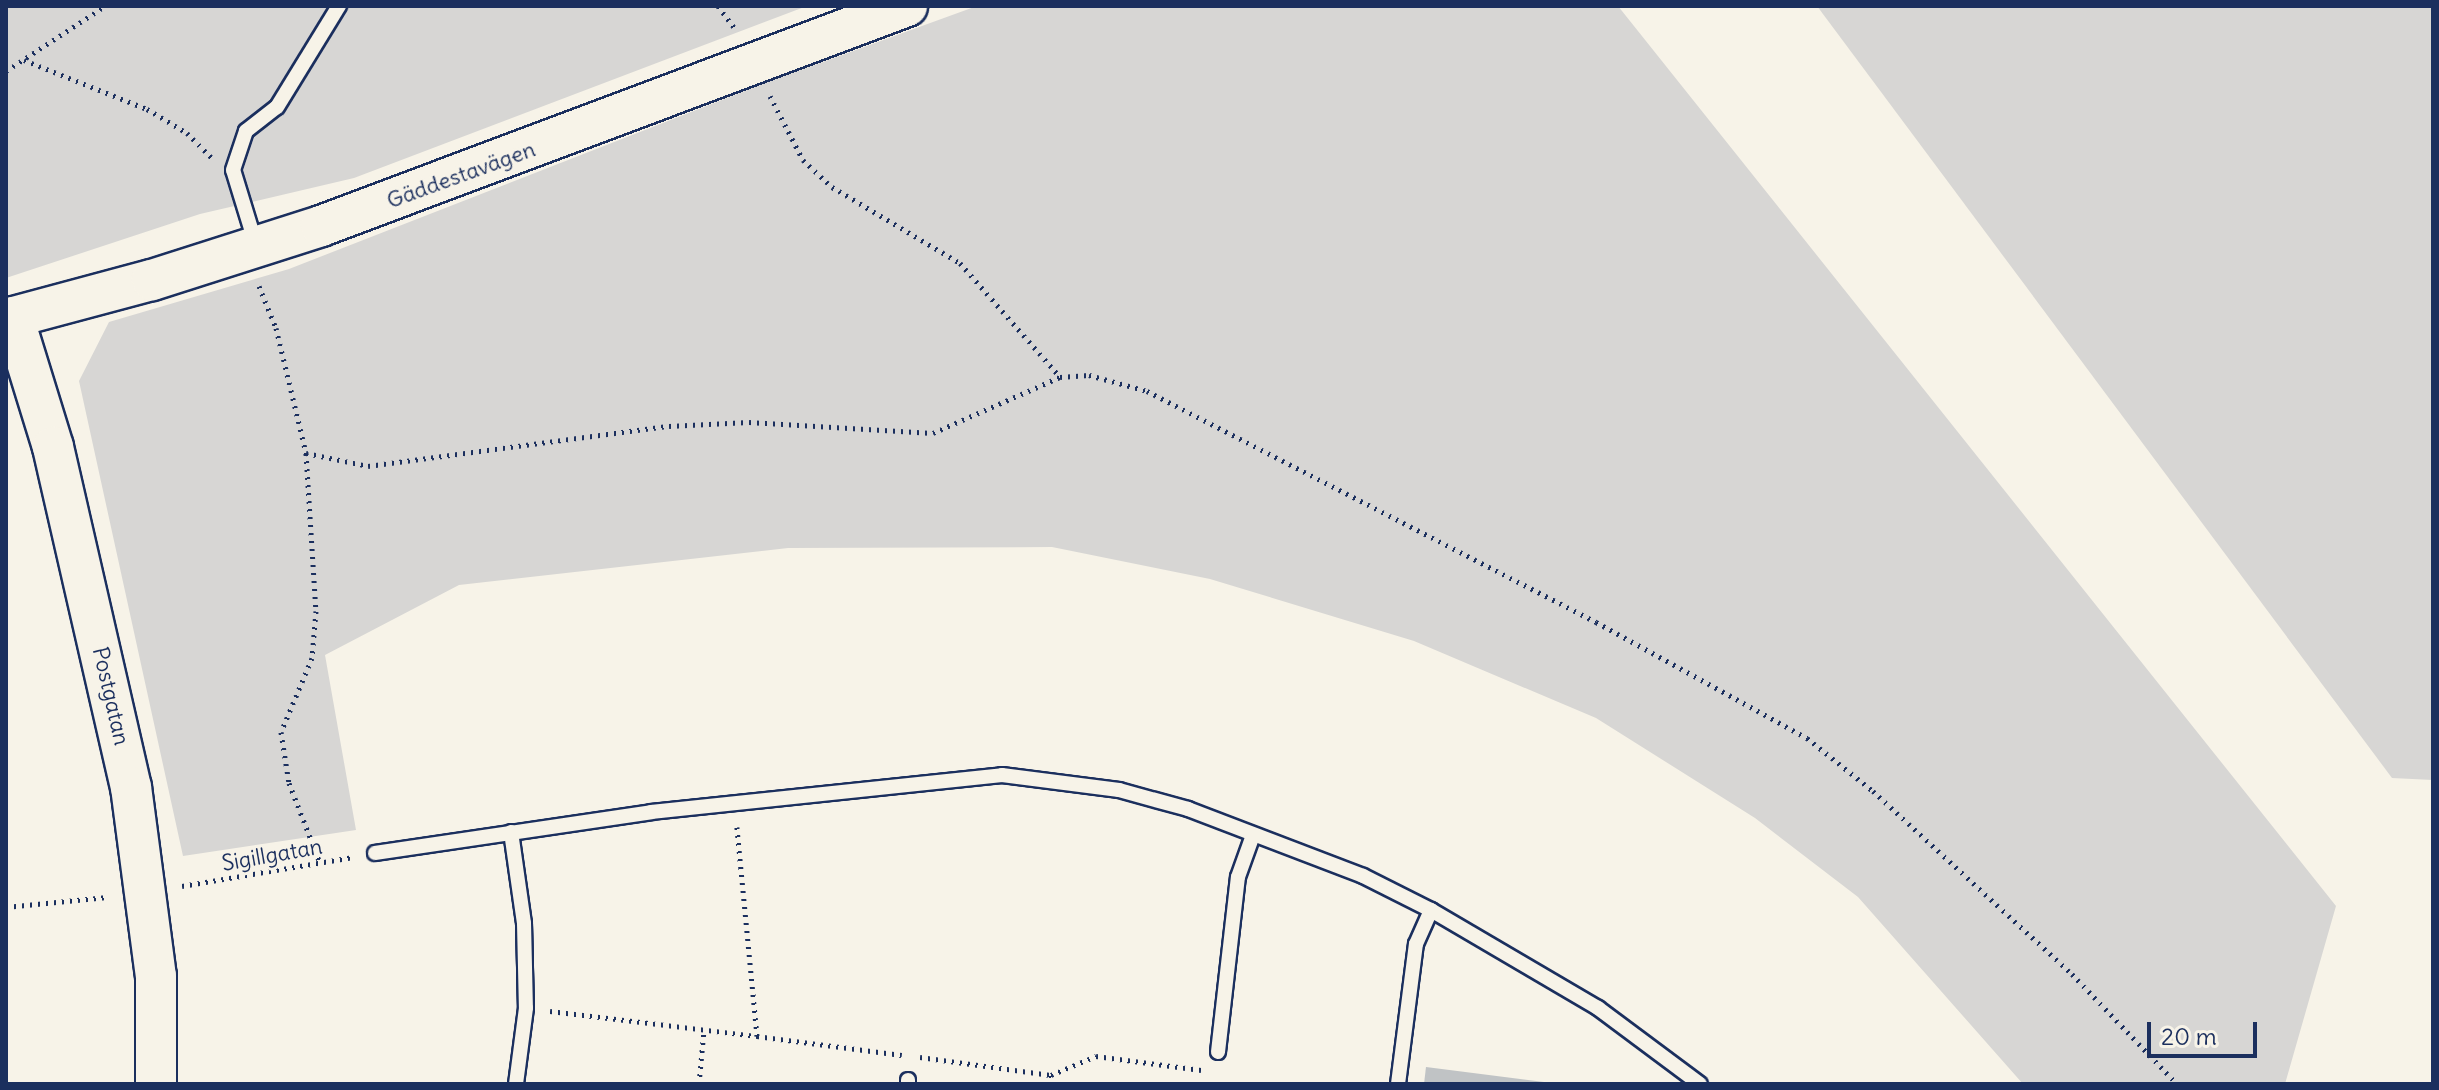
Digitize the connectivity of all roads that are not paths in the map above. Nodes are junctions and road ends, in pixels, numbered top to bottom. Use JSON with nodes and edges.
{"nodes":[{"id":1,"x":339,"y":6,"type":"edge"},
{"id":2,"x":907,"y":6,"type":"edge"},
{"id":3,"x":256,"y":246,"type":"junction"},
{"id":4,"x":10,"y":318,"type":"edge"},
{"id":5,"x":511,"y":832,"type":"junction"},
{"id":6,"x":1253,"y":835,"type":"junction"},
{"id":7,"x":375,"y":853,"type":"road end"},
{"id":8,"x":1431,"y":910,"type":"junction"},
{"id":9,"x":1218,"y":1052,"type":"dead end"},
{"id":10,"x":156,"y":1084,"type":"edge"},
{"id":11,"x":516,"y":1084,"type":"edge"},
{"id":12,"x":1398,"y":1084,"type":"edge"},
{"id":13,"x":1700,"y":1084,"type":"edge"}],
"edges":[{"from":1,"to":3,"type":"lane"},
{"from":2,"to":3,"type":"street","name":"Gäddestavägen"},
{"from":3,"to":4,"type":"street","name":"Gäddestavägen"},
{"from":4,"to":10,"type":"street","name":"Postgatan"},
{"from":5,"to":6,"type":"lane"},
{"from":5,"to":7,"type":"lane"},
{"from":5,"to":11,"type":"lane"},
{"from":6,"to":8,"type":"lane"},
{"from":6,"to":9,"type":"lane"},
{"from":8,"to":12,"type":"lane"},
{"from":8,"to":13,"type":"lane"}]}
